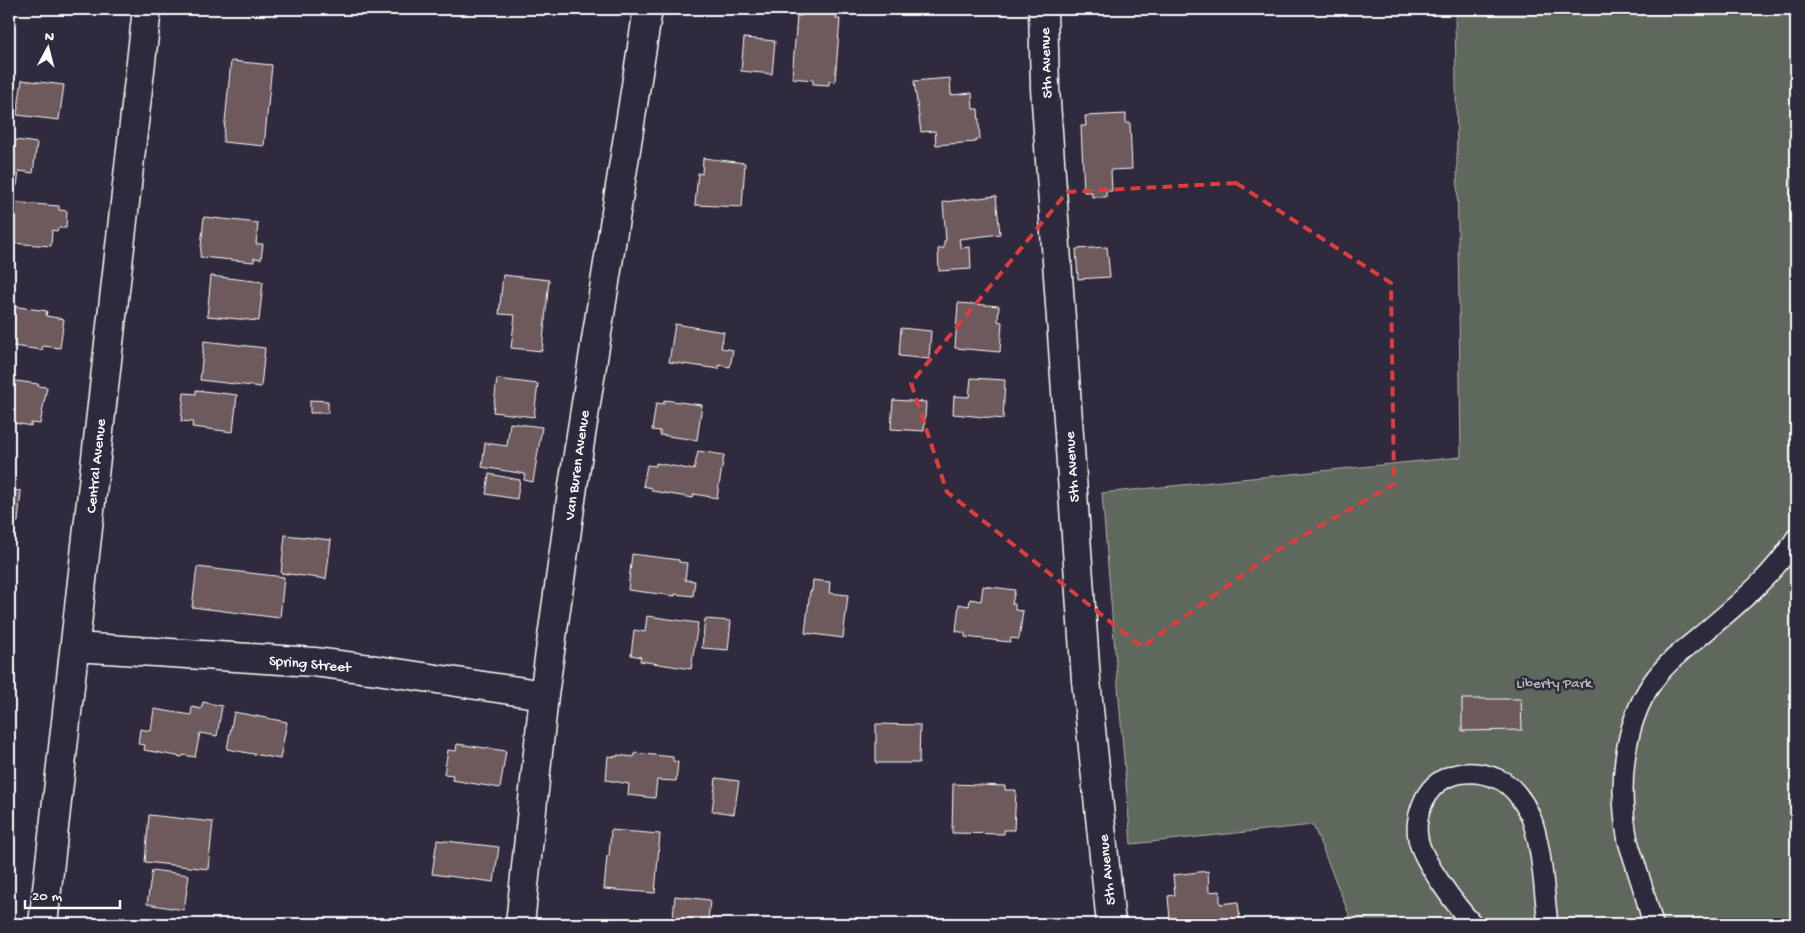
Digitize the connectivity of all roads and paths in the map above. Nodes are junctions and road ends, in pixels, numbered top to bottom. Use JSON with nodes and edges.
{"nodes":[{"id":1,"x":147,"y":9,"type":"edge"},
{"id":2,"x":648,"y":9,"type":"edge"},
{"id":3,"x":1043,"y":9,"type":"edge"},
{"id":4,"x":1796,"y":538,"type":"edge"},
{"id":5,"x":74,"y":647,"type":"junction"},
{"id":6,"x":544,"y":695,"type":"junction"},
{"id":7,"x":43,"y":924,"type":"edge"},
{"id":8,"x":520,"y":924,"type":"edge"},
{"id":9,"x":1111,"y":924,"type":"edge"},
{"id":10,"x":1473,"y":924,"type":"edge"},
{"id":11,"x":1548,"y":924,"type":"edge"},
{"id":12,"x":1653,"y":924,"type":"edge"}],
"edges":[{"from":1,"to":5,"type":"street","name":"Central Avenue"},
{"from":2,"to":6,"type":"street","name":"Van Buren Avenue"},
{"from":3,"to":9,"type":"street","name":"5th Avenue"},
{"from":4,"to":12,"type":"lane"},
{"from":5,"to":6,"type":"street","name":"Spring Street"},
{"from":5,"to":7,"type":"street","name":"Central Avenue"},
{"from":6,"to":8,"type":"street","name":"Van Buren Avenue"},
{"from":10,"to":11,"type":"lane"}]}
